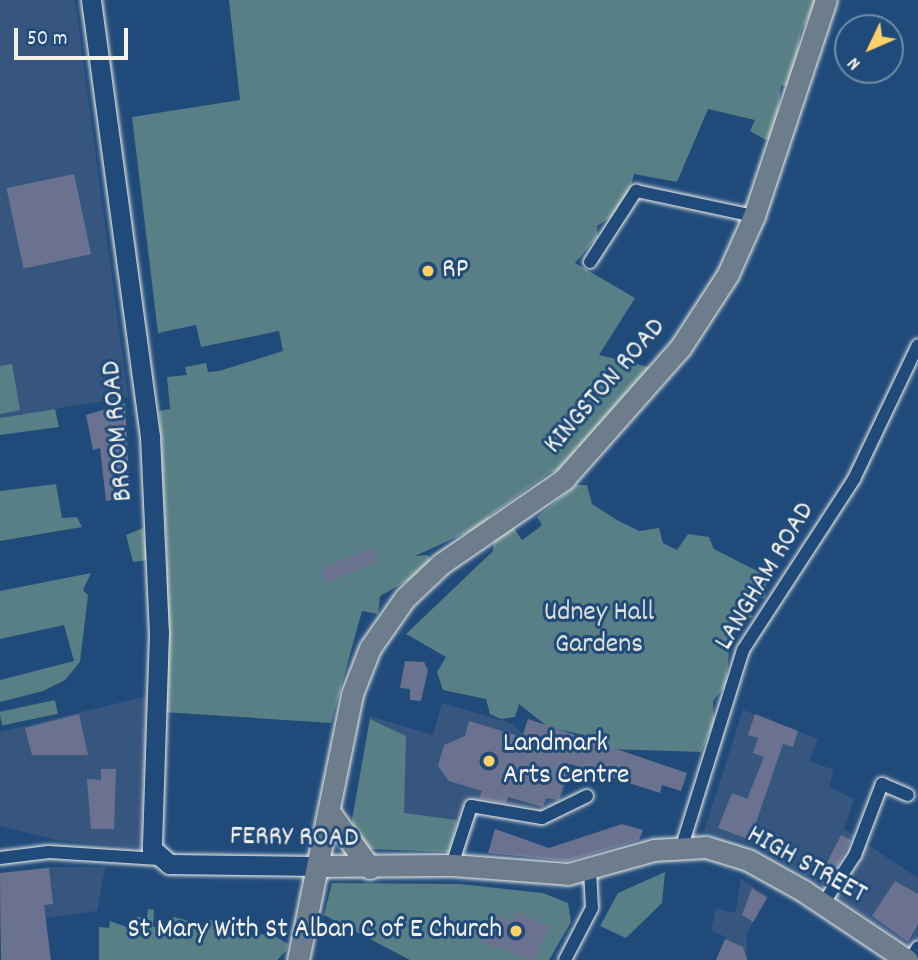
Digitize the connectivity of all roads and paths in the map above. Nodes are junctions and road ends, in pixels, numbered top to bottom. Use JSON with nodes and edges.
{"nodes":[{"id":1,"x":91,"y":0,"type":"edge"},
{"id":2,"x":826,"y":0,"type":"edge"},
{"id":3,"x":754,"y":216,"type":"junction"},
{"id":4,"x":590,"y":262,"type":"dead end"},
{"id":5,"x":918,"y":345,"type":"edge"},
{"id":6,"x":908,"y":794,"type":"dead end"},
{"id":7,"x":587,"y":796,"type":"dead end"},
{"id":8,"x":330,"y":813,"type":"junction"},
{"id":9,"x":682,"y":846,"type":"junction"},
{"id":10,"x":0,"y":858,"type":"edge"},
{"id":11,"x":159,"y":859,"type":"junction"},
{"id":12,"x":452,"y":865,"type":"junction"},
{"id":13,"x":318,"y":866,"type":"junction"},
{"id":14,"x":370,"y":868,"type":"junction"},
{"id":15,"x":590,"y":871,"type":"junction"},
{"id":16,"x":823,"y":904,"type":"junction"},
{"id":17,"x":918,"y":947,"type":"edge"},
{"id":18,"x":298,"y":960,"type":"edge"},
{"id":19,"x":565,"y":960,"type":"edge"},
{"id":20,"x":908,"y":960,"type":"edge"}],
"edges":[{"from":1,"to":11,"type":"street","name":"BROOM ROAD"},
{"from":2,"to":3,"type":"main road","name":"KINGSTON ROAD"},
{"from":3,"to":4,"type":"street"},
{"from":3,"to":8,"type":"main road","name":"KINGSTON ROAD"},
{"from":5,"to":9,"type":"street","name":"LANGHAM ROAD"},
{"from":6,"to":16,"type":"street"},
{"from":7,"to":12,"type":"street"},
{"from":8,"to":13,"type":"main road","name":"KINGSTON ROAD"},
{"from":8,"to":14,"type":"main road"},
{"from":9,"to":15,"type":"main road","name":"HIGH STREET"},
{"from":9,"to":16,"type":"main road","name":"HIGH STREET"},
{"from":10,"to":11,"type":"street","name":"FERRY ROAD"},
{"from":11,"to":13,"type":"street","name":"FERRY ROAD"},
{"from":12,"to":14,"type":"main road","name":"FERRY ROAD"},
{"from":12,"to":15,"type":"main road","name":"FERRY ROAD"},
{"from":13,"to":14,"type":"main road","name":"FERRY ROAD"},
{"from":13,"to":18,"type":"main road","name":"KINGSTON ROAD"},
{"from":15,"to":19,"type":"street"},
{"from":16,"to":20,"type":"main road","name":"HIGH STREET"},
{"from":17,"to":20,"type":"street"}]}
